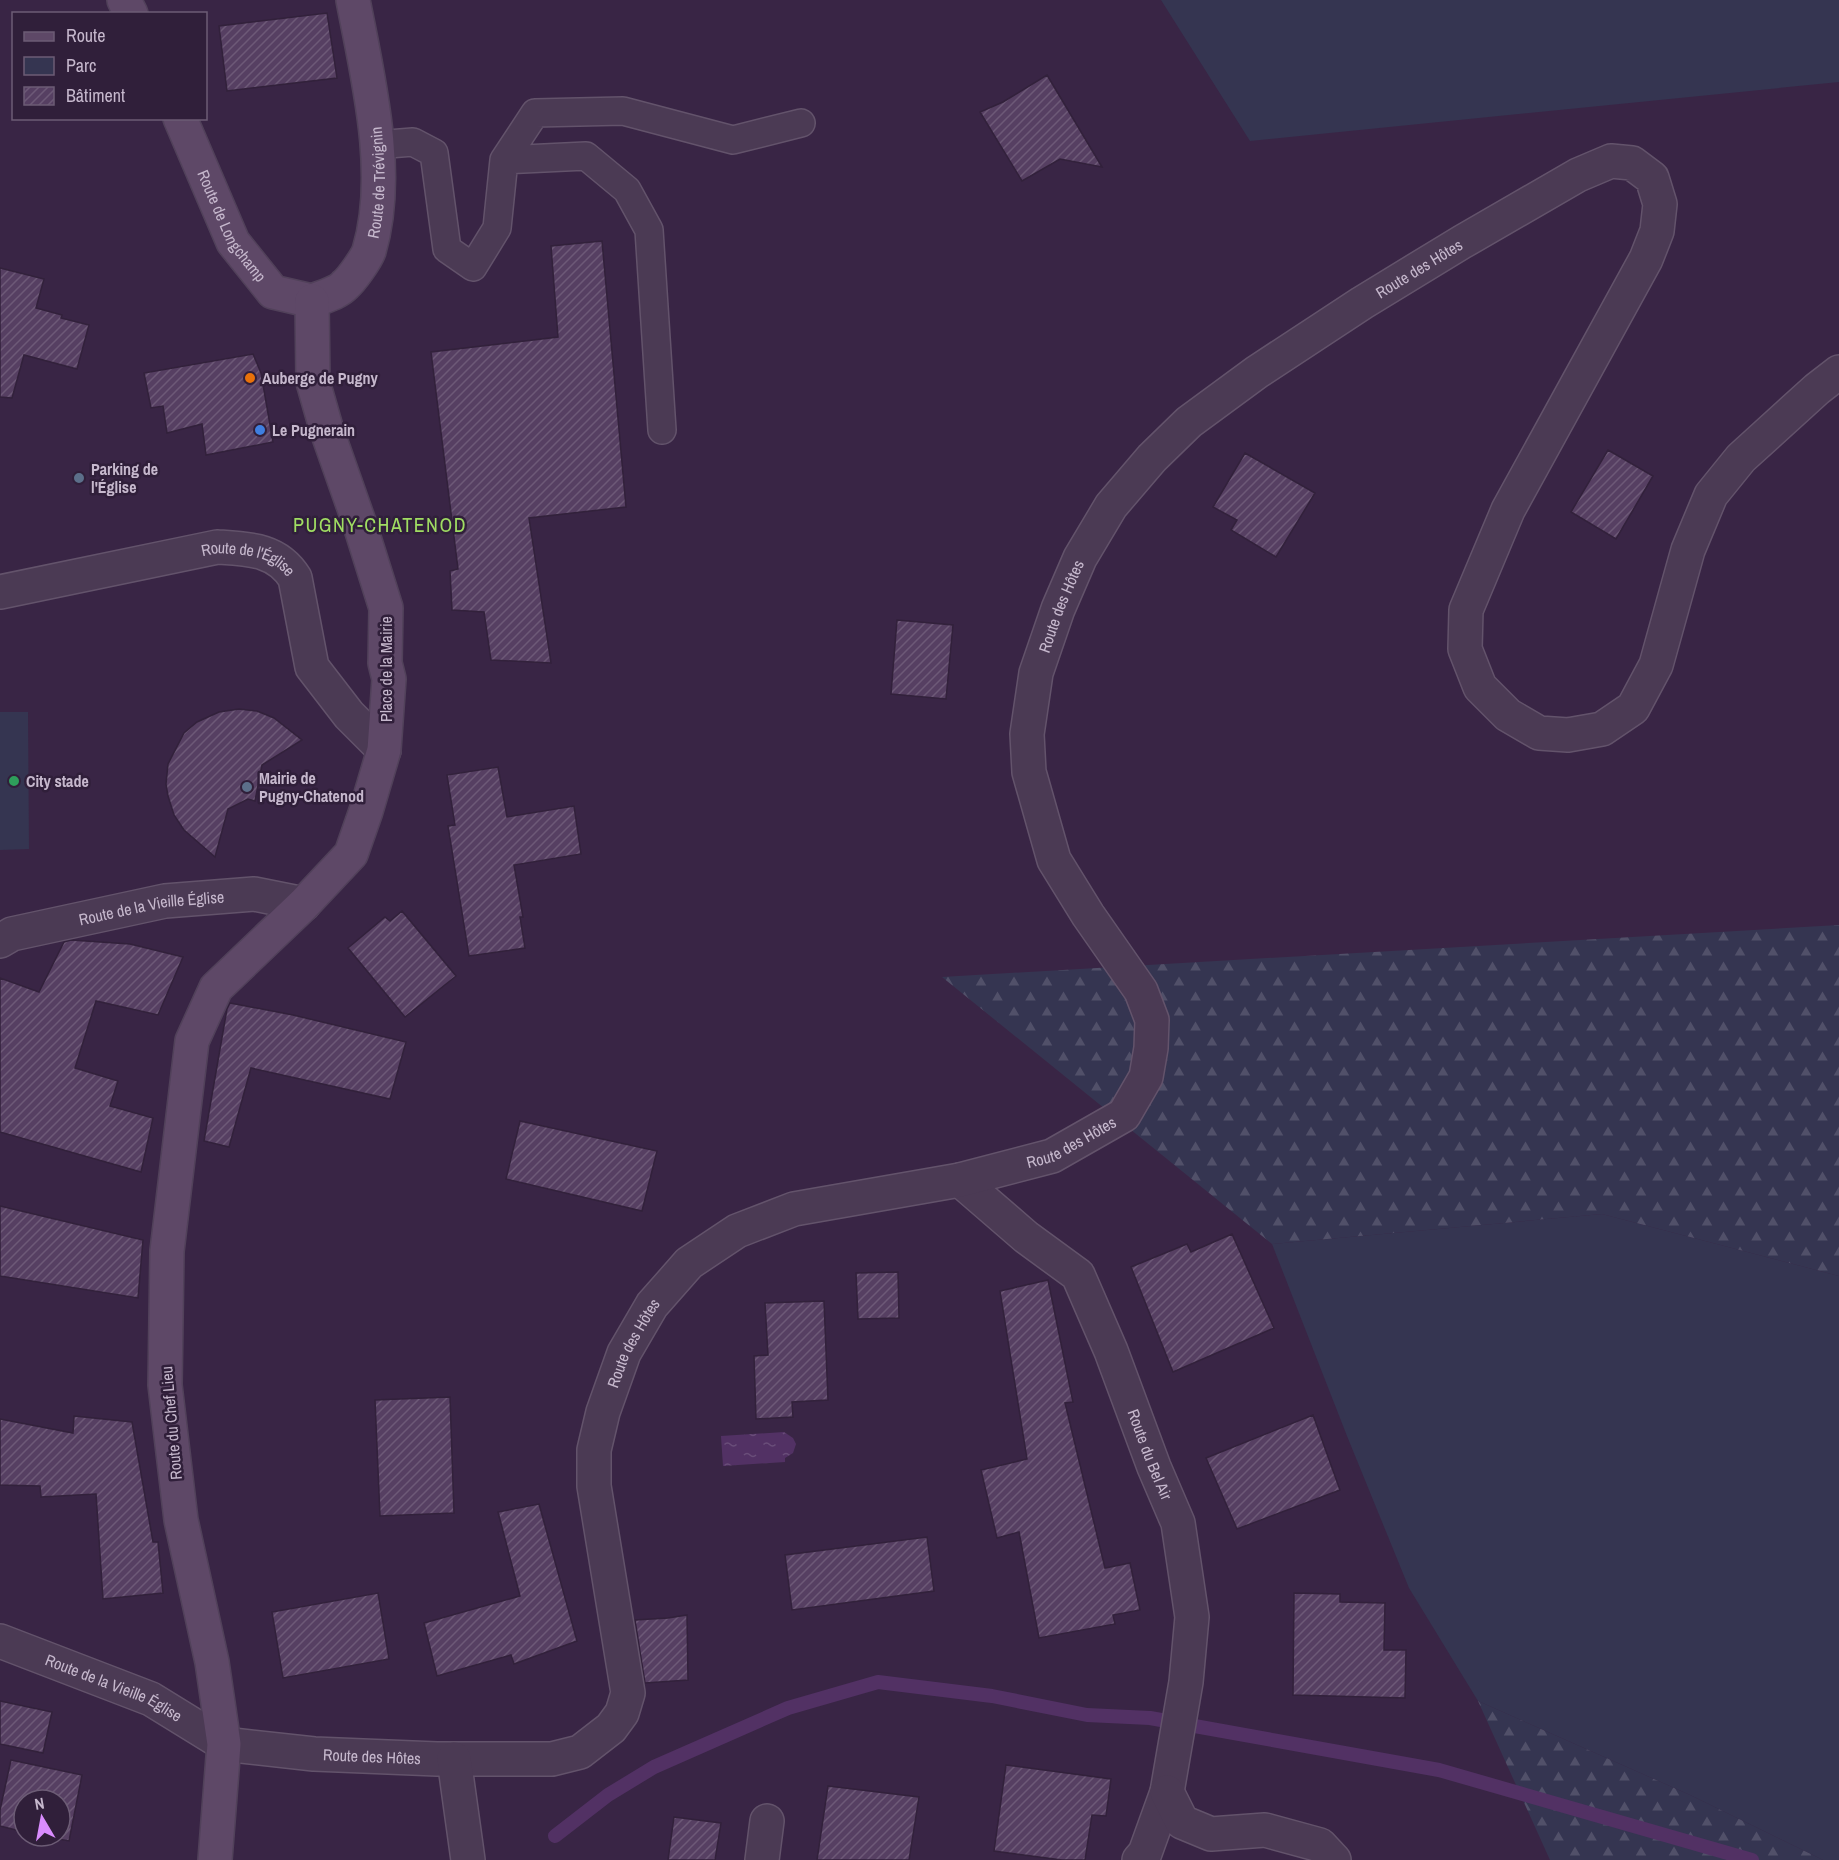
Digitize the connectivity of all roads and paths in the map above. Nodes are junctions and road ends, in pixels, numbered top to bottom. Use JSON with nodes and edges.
{"nodes":[{"id":1,"x":353,"y":0,"type":"edge"},
{"id":2,"x":181,"y":120,"type":"edge"},
{"id":3,"x":801,"y":123,"type":"dead end"},
{"id":4,"x":376,"y":145,"type":"junction"},
{"id":5,"x":504,"y":160,"type":"junction"},
{"id":6,"x":312,"y":301,"type":"junction"},
{"id":7,"x":1839,"y":372,"type":"edge"},
{"id":8,"x":662,"y":430,"type":"dead end"},
{"id":9,"x":0,"y":592,"type":"edge"},
{"id":10,"x":384,"y":750,"type":"junction"},
{"id":11,"x":304,"y":904,"type":"junction"},
{"id":12,"x":0,"y":941,"type":"edge"},
{"id":13,"x":216,"y":988,"type":"joint"},
{"id":14,"x":960,"y":1180,"type":"junction"},
{"id":15,"x":0,"y":1641,"type":"edge"},
{"id":16,"x":224,"y":1744,"type":"junction"},
{"id":17,"x":454,"y":1759,"type":"junction"},
{"id":18,"x":1167,"y":1792,"type":"junction"},
{"id":19,"x":767,"y":1821,"type":"dead end"},
{"id":20,"x":215,"y":1860,"type":"edge"},
{"id":21,"x":468,"y":1860,"type":"edge"},
{"id":22,"x":762,"y":1860,"type":"edge"},
{"id":23,"x":1139,"y":1860,"type":"edge"},
{"id":24,"x":1334,"y":1860,"type":"edge"}],
"edges":[{"from":1,"to":4,"type":"street","name":"Route de Trévignin"},
{"from":2,"to":6,"type":"street","name":"Route de Longchamp"},
{"from":3,"to":5,"type":"lane"},
{"from":4,"to":5,"type":"lane"},
{"from":4,"to":6,"type":"street","name":"Route de Trévignin"},
{"from":5,"to":8,"type":"lane"},
{"from":6,"to":10,"type":"street","name":"Place de la Mairie"},
{"from":7,"to":14,"type":"street","name":"Route des Hôtes"},
{"from":9,"to":10,"type":"street","name":"Route de l'Église"},
{"from":10,"to":11,"type":"street","name":"Place de la Mairie"},
{"from":11,"to":12,"type":"street","name":"Route de la Vieille Église"},
{"from":11,"to":13,"type":"street","name":"Place de la Mairie"},
{"from":13,"to":16,"type":"street","name":"Route du Chef Lieu"},
{"from":14,"to":17,"type":"street","name":"Route des Hôtes"},
{"from":14,"to":18,"type":"street","name":"Route du Bel Air"},
{"from":15,"to":16,"type":"street","name":"Route de la Vieille Église"},
{"from":16,"to":17,"type":"street","name":"Route des Hôtes"},
{"from":16,"to":20,"type":"street","name":"Route du Chef Lieu"},
{"from":17,"to":21,"type":"street"},
{"from":18,"to":23,"type":"street","name":"Route du Bel Air"},
{"from":18,"to":24,"type":"street"},
{"from":19,"to":22,"type":"street"}]}
